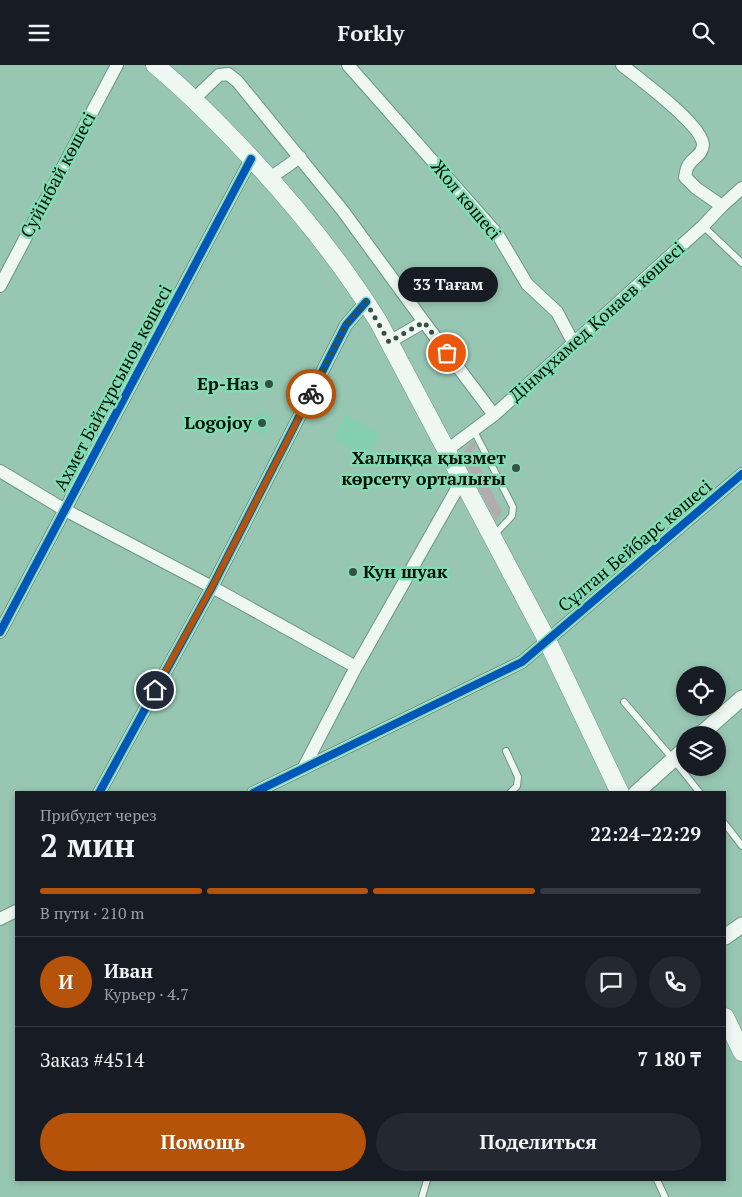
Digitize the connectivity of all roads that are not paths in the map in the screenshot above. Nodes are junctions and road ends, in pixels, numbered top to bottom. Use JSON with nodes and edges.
{"nodes":[{"id":1,"x":116,"y":65,"type":"edge"},
{"id":2,"x":155,"y":65,"type":"edge"},
{"id":3,"x":348,"y":65,"type":"edge"},
{"id":4,"x":622,"y":65,"type":"edge"},
{"id":5,"x":194,"y":99,"type":"junction"},
{"id":6,"x":300,"y":157,"type":"junction"},
{"id":7,"x":252,"y":159,"type":"junction"},
{"id":8,"x":270,"y":178,"type":"junction"},
{"id":9,"x":742,"y":189,"type":"edge"},
{"id":10,"x":722,"y":206,"type":"junction"},
{"id":11,"x":703,"y":226,"type":"junction"},
{"id":12,"x":742,"y":263,"type":"edge"},
{"id":13,"x":0,"y":286,"type":"edge"},
{"id":14,"x":366,"y":302,"type":"junction"},
{"id":15,"x":424,"y":322,"type":"junction"},
{"id":16,"x":389,"y":342,"type":"junction"},
{"id":17,"x":573,"y":342,"type":"junction"},
{"id":18,"x":494,"y":415,"type":"junction"},
{"id":19,"x":474,"y":431,"type":"junction"},
{"id":20,"x":447,"y":450,"type":"junction"},
{"id":21,"x":0,"y":471,"type":"edge"},
{"id":22,"x":742,"y":474,"type":"edge"},
{"id":23,"x":462,"y":480,"type":"junction"},
{"id":24,"x":65,"y":509,"type":"junction"},
{"id":25,"x":492,"y":537,"type":"junction"},
{"id":26,"x":212,"y":587,"type":"junction"},
{"id":27,"x":0,"y":632,"type":"edge"},
{"id":28,"x":546,"y":640,"type":"junction"},
{"id":29,"x":356,"y":667,"type":"junction"},
{"id":30,"x":742,"y":698,"type":"edge"},
{"id":31,"x":624,"y":702,"type":"dead end"},
{"id":32,"x":710,"y":726,"type":"edge"},
{"id":33,"x":506,"y":751,"type":"dead end"},
{"id":34,"x":674,"y":759,"type":"junction"},
{"id":35,"x":303,"y":769,"type":"junction"},
{"id":36,"x":100,"y":791,"type":"edge"},
{"id":37,"x":257,"y":791,"type":"edge"},
{"id":38,"x":512,"y":791,"type":"edge"},
{"id":39,"x":619,"y":791,"type":"edge"},
{"id":40,"x":638,"y":791,"type":"edge"},
{"id":41,"x":698,"y":791,"type":"edge"},
{"id":42,"x":726,"y":825,"type":"edge"},
{"id":43,"x":742,"y":846,"type":"edge"},
{"id":44,"x":15,"y":912,"type":"edge"},
{"id":45,"x":0,"y":919,"type":"edge"},
{"id":46,"x":741,"y":929,"type":"edge"},
{"id":47,"x":726,"y":936,"type":"edge"},
{"id":48,"x":726,"y":1019,"type":"edge"},
{"id":49,"x":742,"y":1053,"type":"edge"},
{"id":50,"x":428,"y":1181,"type":"edge"},
{"id":51,"x":657,"y":1181,"type":"edge"},
{"id":52,"x":422,"y":1197,"type":"edge"},
{"id":53,"x":665,"y":1197,"type":"edge"}],
"edges":[{"from":1,"to":13,"type":"street","name":"Суйінбай көшесі"},
{"from":2,"to":5,"type":"main road"},
{"from":3,"to":17,"type":"street","name":"Жол көшесі"},
{"from":4,"to":10,"type":"street"},
{"from":5,"to":6,"type":"street"},
{"from":5,"to":7,"type":"main road"},
{"from":6,"to":8,"type":"street"},
{"from":6,"to":15,"type":"street"},
{"from":7,"to":8,"type":"main road"},
{"from":7,"to":24,"type":"street","name":"Ахмет Байтұрсынов көшесі"},
{"from":8,"to":14,"type":"main road"},
{"from":9,"to":10,"type":"street","name":"Дінмұхамед Қонаев көшесі"},
{"from":10,"to":11,"type":"street","name":"Дінмұхамед Қонаев көшесі"},
{"from":11,"to":12,"type":"lane"},
{"from":11,"to":17,"type":"street","name":"Дінмұхамед Қонаев көшесі"},
{"from":14,"to":16,"type":"main road"},
{"from":14,"to":26,"type":"street"},
{"from":15,"to":16,"type":"street"},
{"from":15,"to":18,"type":"street"},
{"from":16,"to":20,"type":"main road"},
{"from":17,"to":18,"type":"street","name":"Дінмұхамед Қонаев көшесі"},
{"from":18,"to":19,"type":"street","name":"Дінмұхамед Қонаев көшесі"},
{"from":19,"to":20,"type":"street","name":"Дінмұхамед Қонаев көшесі"},
{"from":19,"to":25,"type":"lane"},
{"from":20,"to":23,"type":"main road"},
{"from":21,"to":24,"type":"street"},
{"from":22,"to":28,"type":"street","name":"Сұлтан Бейбарс көшесі"},
{"from":23,"to":25,"type":"main road"},
{"from":23,"to":29,"type":"street"},
{"from":24,"to":26,"type":"street"},
{"from":24,"to":27,"type":"street","name":"Ахмет Байтұрсынов көшесі"},
{"from":25,"to":28,"type":"main road"},
{"from":26,"to":29,"type":"street"},
{"from":26,"to":36,"type":"street"},
{"from":28,"to":35,"type":"street","name":"Сұлтан Бейбарс көшесі"},
{"from":28,"to":39,"type":"main road"},
{"from":29,"to":35,"type":"street"},
{"from":30,"to":32,"type":"street"},
{"from":31,"to":34,"type":"lane"},
{"from":33,"to":38,"type":"lane"},
{"from":34,"to":40,"type":"street"},
{"from":34,"to":41,"type":"lane"},
{"from":35,"to":37,"type":"street","name":"Сұлтан Бейбарс көшесі"},
{"from":42,"to":43,"type":"lane"},
{"from":44,"to":45,"type":"street"},
{"from":46,"to":47,"type":"street"},
{"from":48,"to":49,"type":"main road"},
{"from":50,"to":52,"type":"lane"},
{"from":51,"to":53,"type":"lane"}]}
